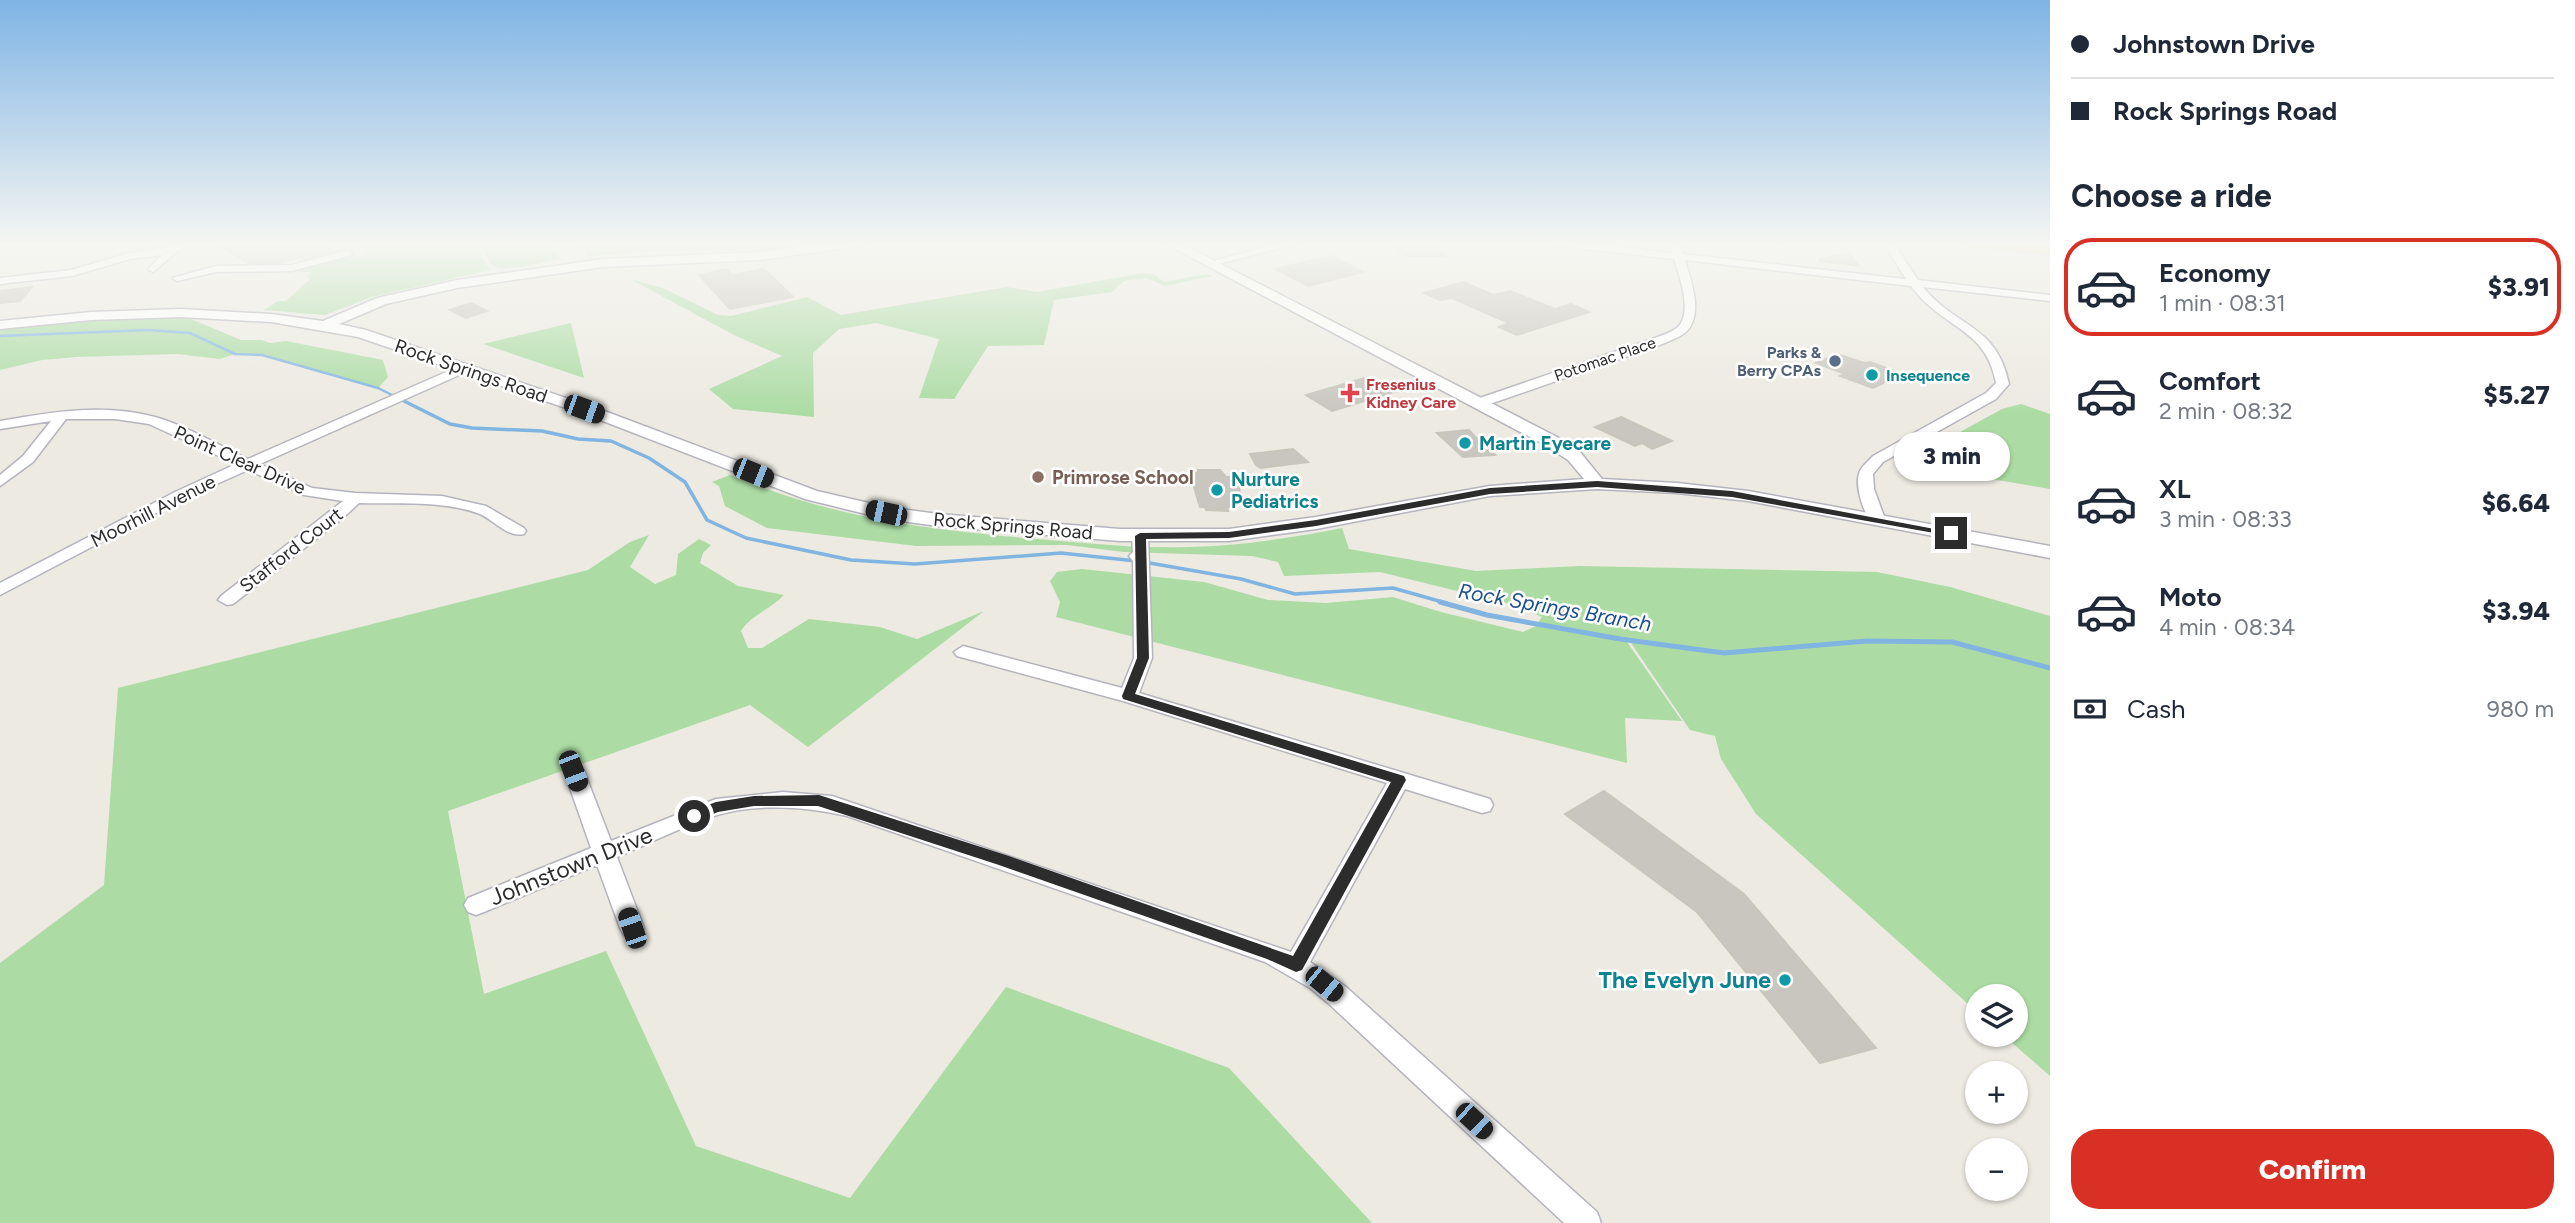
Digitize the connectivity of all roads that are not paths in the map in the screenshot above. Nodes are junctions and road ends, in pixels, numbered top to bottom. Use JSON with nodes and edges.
{"nodes":[{"id":1,"x":391,"y":299,"type":"edge"},
{"id":2,"x":1279,"y":299,"type":"edge"},
{"id":3,"x":1689,"y":299,"type":"edge"},
{"id":4,"x":1928,"y":299,"type":"edge"},
{"id":5,"x":0,"y":325,"type":"edge"},
{"id":6,"x":326,"y":325,"type":"junction"},
{"id":7,"x":462,"y":369,"type":"junction"},
{"id":8,"x":1479,"y":403,"type":"junction"},
{"id":9,"x":62,"y":416,"type":"junction"},
{"id":10,"x":0,"y":425,"type":"edge"},
{"id":11,"x":247,"y":464,"type":"junction"},
{"id":12,"x":0,"y":482,"type":"edge"},
{"id":13,"x":1597,"y":484,"type":"junction"},
{"id":14,"x":355,"y":498,"type":"junction"},
{"id":15,"x":1877,"y":519,"type":"junction"},
{"id":16,"x":519,"y":531,"type":"dead end"},
{"id":17,"x":1140,"y":536,"type":"junction"},
{"id":18,"x":2050,"y":552,"type":"edge"},
{"id":19,"x":0,"y":590,"type":"edge"},
{"id":20,"x":227,"y":600,"type":"dead end"},
{"id":21,"x":973,"y":650,"type":"dead end"},
{"id":22,"x":1128,"y":696,"type":"junction"},
{"id":23,"x":573,"y":771,"type":"dead end"},
{"id":24,"x":1399,"y":780,"type":"junction"},
{"id":25,"x":1482,"y":805,"type":"dead end"},
{"id":26,"x":606,"y":853,"type":"junction"},
{"id":27,"x":475,"y":905,"type":"dead end"},
{"id":28,"x":632,"y":928,"type":"dead end"},
{"id":29,"x":1296,"y":965,"type":"junction"},
{"id":30,"x":1586,"y":1223,"type":"edge"}],
"edges":[{"from":1,"to":6,"type":"street"},
{"from":2,"to":8,"type":"street"},
{"from":3,"to":8,"type":"street","name":"Potomac Place"},
{"from":4,"to":15,"type":"street"},
{"from":5,"to":6,"type":"street","name":"Rock Springs Road"},
{"from":6,"to":7,"type":"street","name":"Rock Springs Road"},
{"from":7,"to":11,"type":"street","name":"Moorhill Avenue"},
{"from":7,"to":17,"type":"street","name":"Rock Springs Road"},
{"from":8,"to":13,"type":"street"},
{"from":9,"to":10,"type":"street","name":"Point Clear Drive"},
{"from":9,"to":11,"type":"street","name":"Point Clear Drive"},
{"from":9,"to":12,"type":"street"},
{"from":11,"to":14,"type":"street","name":"Point Clear Drive"},
{"from":11,"to":19,"type":"street","name":"Moorhill Avenue"},
{"from":13,"to":15,"type":"street","name":"Rock Springs Road"},
{"from":13,"to":17,"type":"street","name":"Rock Springs Road"},
{"from":14,"to":16,"type":"street","name":"Point Clear Drive"},
{"from":14,"to":20,"type":"street","name":"Stafford Court"},
{"from":15,"to":18,"type":"street","name":"Rock Springs Road"},
{"from":17,"to":22,"type":"street"},
{"from":21,"to":22,"type":"street"},
{"from":22,"to":24,"type":"street"},
{"from":23,"to":26,"type":"street"},
{"from":24,"to":25,"type":"street"},
{"from":24,"to":29,"type":"street"},
{"from":26,"to":27,"type":"street","name":"Johnstown Drive"},
{"from":26,"to":28,"type":"street"},
{"from":26,"to":29,"type":"street","name":"Johnstown Drive"},
{"from":29,"to":30,"type":"street","name":"Johnstown Drive"}]}
